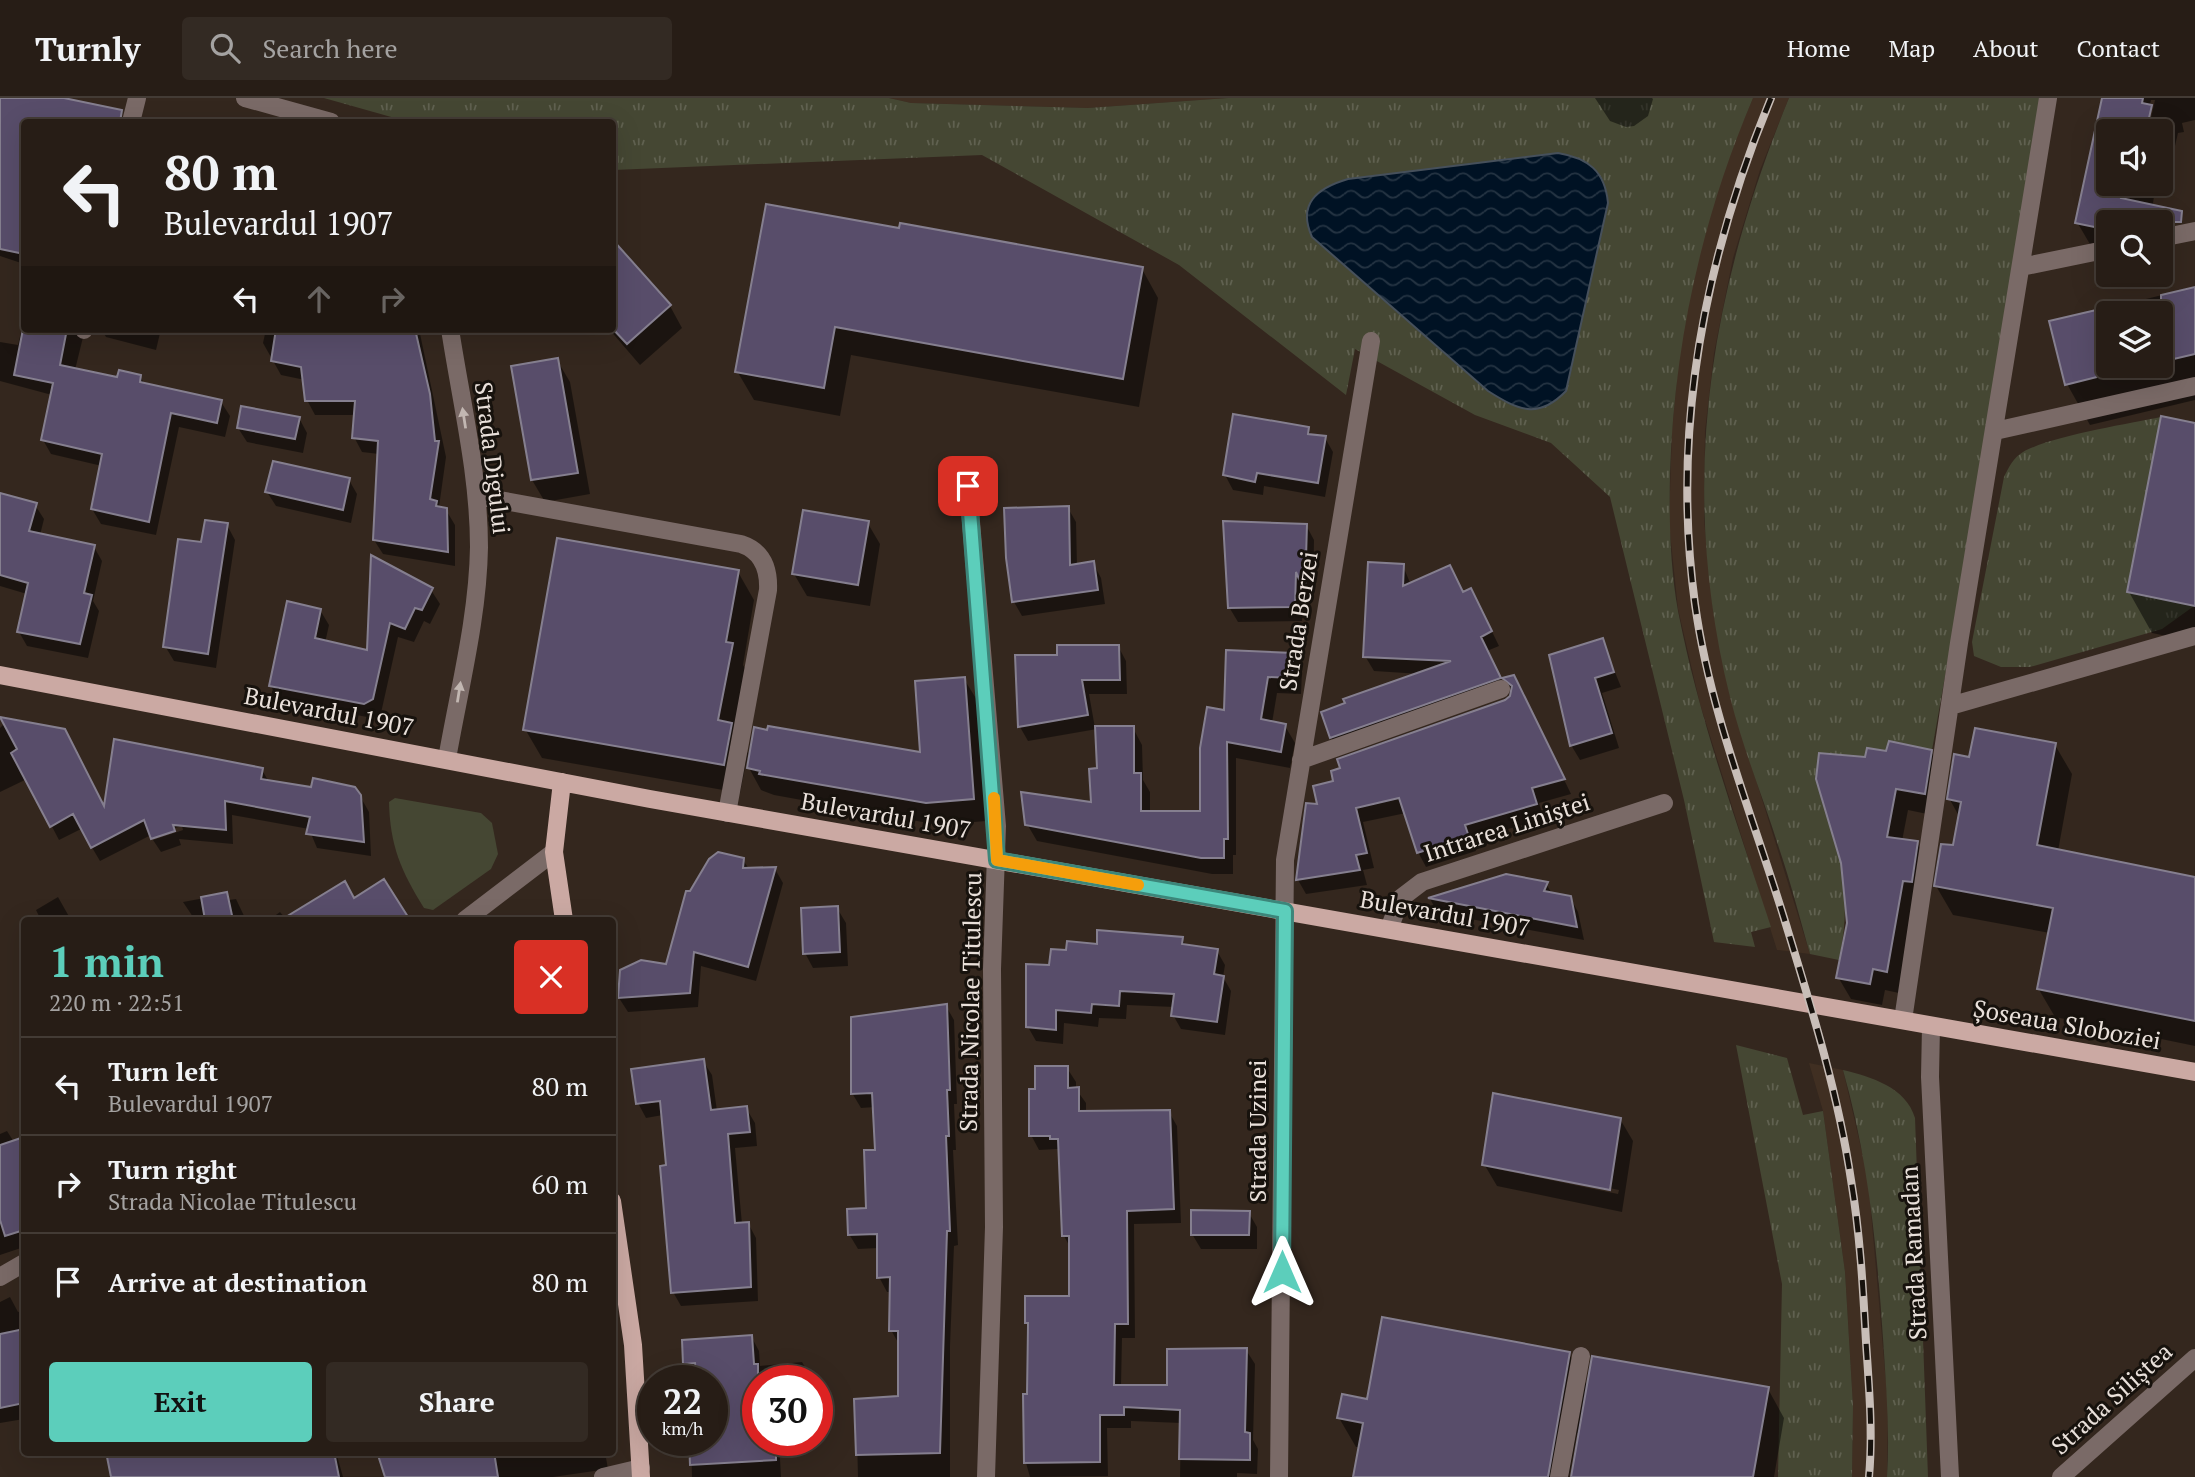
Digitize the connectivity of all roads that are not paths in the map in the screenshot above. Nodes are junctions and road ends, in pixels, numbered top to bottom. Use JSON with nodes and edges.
{"nodes":[{"id":1,"x":137,"y":98,"type":"edge"},
{"id":2,"x":245,"y":98,"type":"edge"},
{"id":3,"x":2048,"y":98,"type":"edge"},
{"id":4,"x":132,"y":119,"type":"edge"},
{"id":5,"x":320,"y":119,"type":"edge"},
{"id":6,"x":2195,"y":230,"type":"edge"},
{"id":7,"x":2173,"y":235,"type":"edge"},
{"id":8,"x":2096,"y":252,"type":"edge"},
{"id":9,"x":2021,"y":267,"type":"junction"},
{"id":10,"x":451,"y":333,"type":"edge"},
{"id":11,"x":1371,"y":341,"type":"dead end"},
{"id":12,"x":2195,"y":386,"type":"edge"},
{"id":13,"x":1995,"y":431,"type":"junction"},
{"id":14,"x":968,"y":486,"type":"dead end"},
{"id":15,"x":477,"y":496,"type":"junction"},
{"id":16,"x":2195,"y":636,"type":"edge"},
{"id":17,"x":0,"y":675,"type":"edge"},
{"id":18,"x":1501,"y":689,"type":"dead end"},
{"id":19,"x":1950,"y":706,"type":"junction"},
{"id":20,"x":447,"y":759,"type":"junction"},
{"id":21,"x":1301,"y":760,"type":"junction"},
{"id":22,"x":562,"y":782,"type":"junction"},
{"id":23,"x":1664,"y":803,"type":"dead end"},
{"id":24,"x":727,"y":813,"type":"junction"},
{"id":25,"x":554,"y":852,"type":"junction"},
{"id":26,"x":997,"y":860,"type":"junction"},
{"id":27,"x":1285,"y":911,"type":"junction"},
{"id":28,"x":470,"y":917,"type":"edge"},
{"id":29,"x":564,"y":917,"type":"edge"},
{"id":30,"x":1389,"y":929,"type":"junction"},
{"id":31,"x":1903,"y":1020,"type":"junction"},
{"id":32,"x":1931,"y":1026,"type":"junction"},
{"id":33,"x":2195,"y":1072,"type":"edge"},
{"id":34,"x":616,"y":1228,"type":"edge"},
{"id":35,"x":21,"y":1265,"type":"edge"},
{"id":36,"x":0,"y":1277,"type":"edge"},
{"id":37,"x":1581,"y":1356,"type":"dead end"},
{"id":38,"x":2195,"y":1358,"type":"edge"},
{"id":39,"x":641,"y":1472,"type":"edge"},
{"id":40,"x":603,"y":1477,"type":"edge"},
{"id":41,"x":986,"y":1477,"type":"edge"},
{"id":42,"x":1279,"y":1477,"type":"edge"},
{"id":43,"x":1559,"y":1477,"type":"edge"},
{"id":44,"x":1950,"y":1477,"type":"edge"},
{"id":45,"x":2061,"y":1477,"type":"edge"}],
"edges":[{"from":1,"to":4,"type":"street"},
{"from":2,"to":5,"type":"street"},
{"from":3,"to":9,"type":"street"},
{"from":6,"to":7,"type":"street"},
{"from":8,"to":9,"type":"street"},
{"from":9,"to":13,"type":"street"},
{"from":15,"to":10,"type":"street","name":"Strada Digului","one_way":true},
{"from":11,"to":21,"type":"street","name":"Strada Berzei"},
{"from":12,"to":13,"type":"street"},
{"from":13,"to":19,"type":"street"},
{"from":14,"to":26,"type":"street","name":"Strada Nicolae Titulescu"},
{"from":20,"to":15,"type":"street","name":"Strada Digului","one_way":true},
{"from":15,"to":24,"type":"street"},
{"from":16,"to":19,"type":"street"},
{"from":17,"to":20,"type":"main road","name":"Bulevardul 1907"},
{"from":18,"to":21,"type":"street"},
{"from":19,"to":31,"type":"street"},
{"from":20,"to":22,"type":"main road","name":"Bulevardul 1907"},
{"from":21,"to":27,"type":"street","name":"Strada Berzei"},
{"from":22,"to":24,"type":"main road","name":"Bulevardul 1907"},
{"from":22,"to":25,"type":"main road"},
{"from":23,"to":30,"type":"street","name":"Intrarea Liniștei"},
{"from":24,"to":26,"type":"main road","name":"Bulevardul 1907"},
{"from":25,"to":28,"type":"street"},
{"from":25,"to":29,"type":"main road"},
{"from":26,"to":27,"type":"main road","name":"Bulevardul 1907"},
{"from":26,"to":41,"type":"street","name":"Strada Nicolae Titulescu"},
{"from":27,"to":30,"type":"main road","name":"Bulevardul 1907"},
{"from":27,"to":42,"type":"street","name":"Strada Uzinei"},
{"from":30,"to":31,"type":"main road","name":"Bulevardul 1907"},
{"from":31,"to":32,"type":"main road","name":"Bulevardul 1907"},
{"from":32,"to":33,"type":"main road","name":"Șoseaua Sloboziei"},
{"from":32,"to":44,"type":"street","name":"Strada Ramadan"},
{"from":34,"to":39,"type":"main road"},
{"from":35,"to":36,"type":"street"},
{"from":37,"to":43,"type":"street"},
{"from":38,"to":45,"type":"street","name":"Strada Siliștea"},
{"from":39,"to":40,"type":"street"}]}
